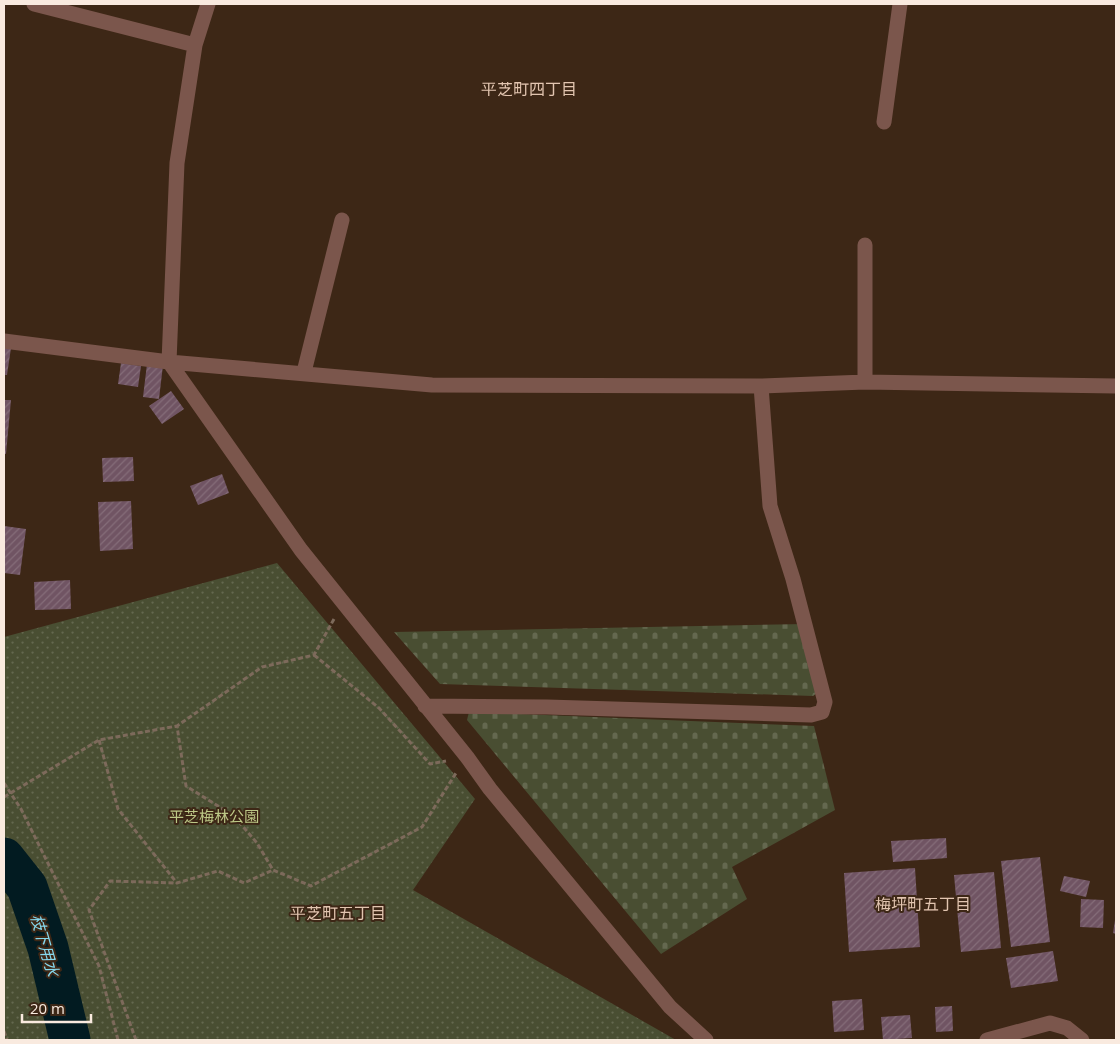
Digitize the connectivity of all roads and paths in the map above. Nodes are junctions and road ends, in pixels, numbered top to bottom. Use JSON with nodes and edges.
{"nodes":[{"id":1,"x":34,"y":4,"type":"edge"},
{"id":2,"x":208,"y":4,"type":"edge"},
{"id":3,"x":900,"y":4,"type":"edge"},
{"id":4,"x":195,"y":45,"type":"junction"},
{"id":5,"x":884,"y":122,"type":"dead end"},
{"id":6,"x":342,"y":220,"type":"dead end"},
{"id":7,"x":865,"y":245,"type":"dead end"},
{"id":8,"x":4,"y":341,"type":"edge"},
{"id":9,"x":169,"y":362,"type":"junction"},
{"id":10,"x":304,"y":372,"type":"junction"},
{"id":11,"x":865,"y":382,"type":"junction"},
{"id":12,"x":761,"y":386,"type":"junction"},
{"id":13,"x":1116,"y":386,"type":"edge"},
{"id":14,"x":343,"y":604,"type":"junction"},
{"id":15,"x":314,"y":655,"type":"junction"},
{"id":16,"x":425,"y":706,"type":"junction"},
{"id":17,"x":177,"y":726,"type":"junction"},
{"id":18,"x":99,"y":740,"type":"junction"},
{"id":19,"x":467,"y":757,"type":"junction"},
{"id":20,"x":4,"y":783,"type":"edge"},
{"id":21,"x":9,"y":793,"type":"junction"},
{"id":22,"x":4,"y":797,"type":"edge"},
{"id":23,"x":273,"y":870,"type":"junction"},
{"id":24,"x":177,"y":883,"type":"junction"},
{"id":25,"x":4,"y":1031,"type":"edge"},
{"id":26,"x":7,"y":1040,"type":"edge"},
{"id":27,"x":118,"y":1040,"type":"edge"},
{"id":28,"x":136,"y":1040,"type":"edge"},
{"id":29,"x":706,"y":1040,"type":"edge"},
{"id":30,"x":987,"y":1040,"type":"edge"},
{"id":31,"x":1082,"y":1040,"type":"edge"}],
"edges":[{"from":1,"to":4,"type":"street"},
{"from":2,"to":4,"type":"street"},
{"from":3,"to":5,"type":"street"},
{"from":4,"to":9,"type":"street"},
{"from":6,"to":10,"type":"street"},
{"from":7,"to":11,"type":"street"},
{"from":8,"to":9,"type":"street"},
{"from":9,"to":10,"type":"street"},
{"from":9,"to":14,"type":"street"},
{"from":10,"to":12,"type":"street"},
{"from":11,"to":12,"type":"street"},
{"from":11,"to":13,"type":"street"},
{"from":12,"to":16,"type":"street"},
{"from":14,"to":15,"type":"path"},
{"from":14,"to":16,"type":"street"},
{"from":15,"to":17,"type":"path"},
{"from":15,"to":19,"type":"path"},
{"from":16,"to":19,"type":"street"},
{"from":17,"to":18,"type":"path"},
{"from":17,"to":23,"type":"path"},
{"from":18,"to":21,"type":"path"},
{"from":18,"to":24,"type":"path"},
{"from":19,"to":23,"type":"path"},
{"from":19,"to":29,"type":"street"},
{"from":20,"to":21,"type":"path"},
{"from":21,"to":22,"type":"path"},
{"from":21,"to":27,"type":"path"},
{"from":23,"to":24,"type":"path"},
{"from":24,"to":28,"type":"path"},
{"from":25,"to":26,"type":"path"},
{"from":30,"to":31,"type":"street"}]}
